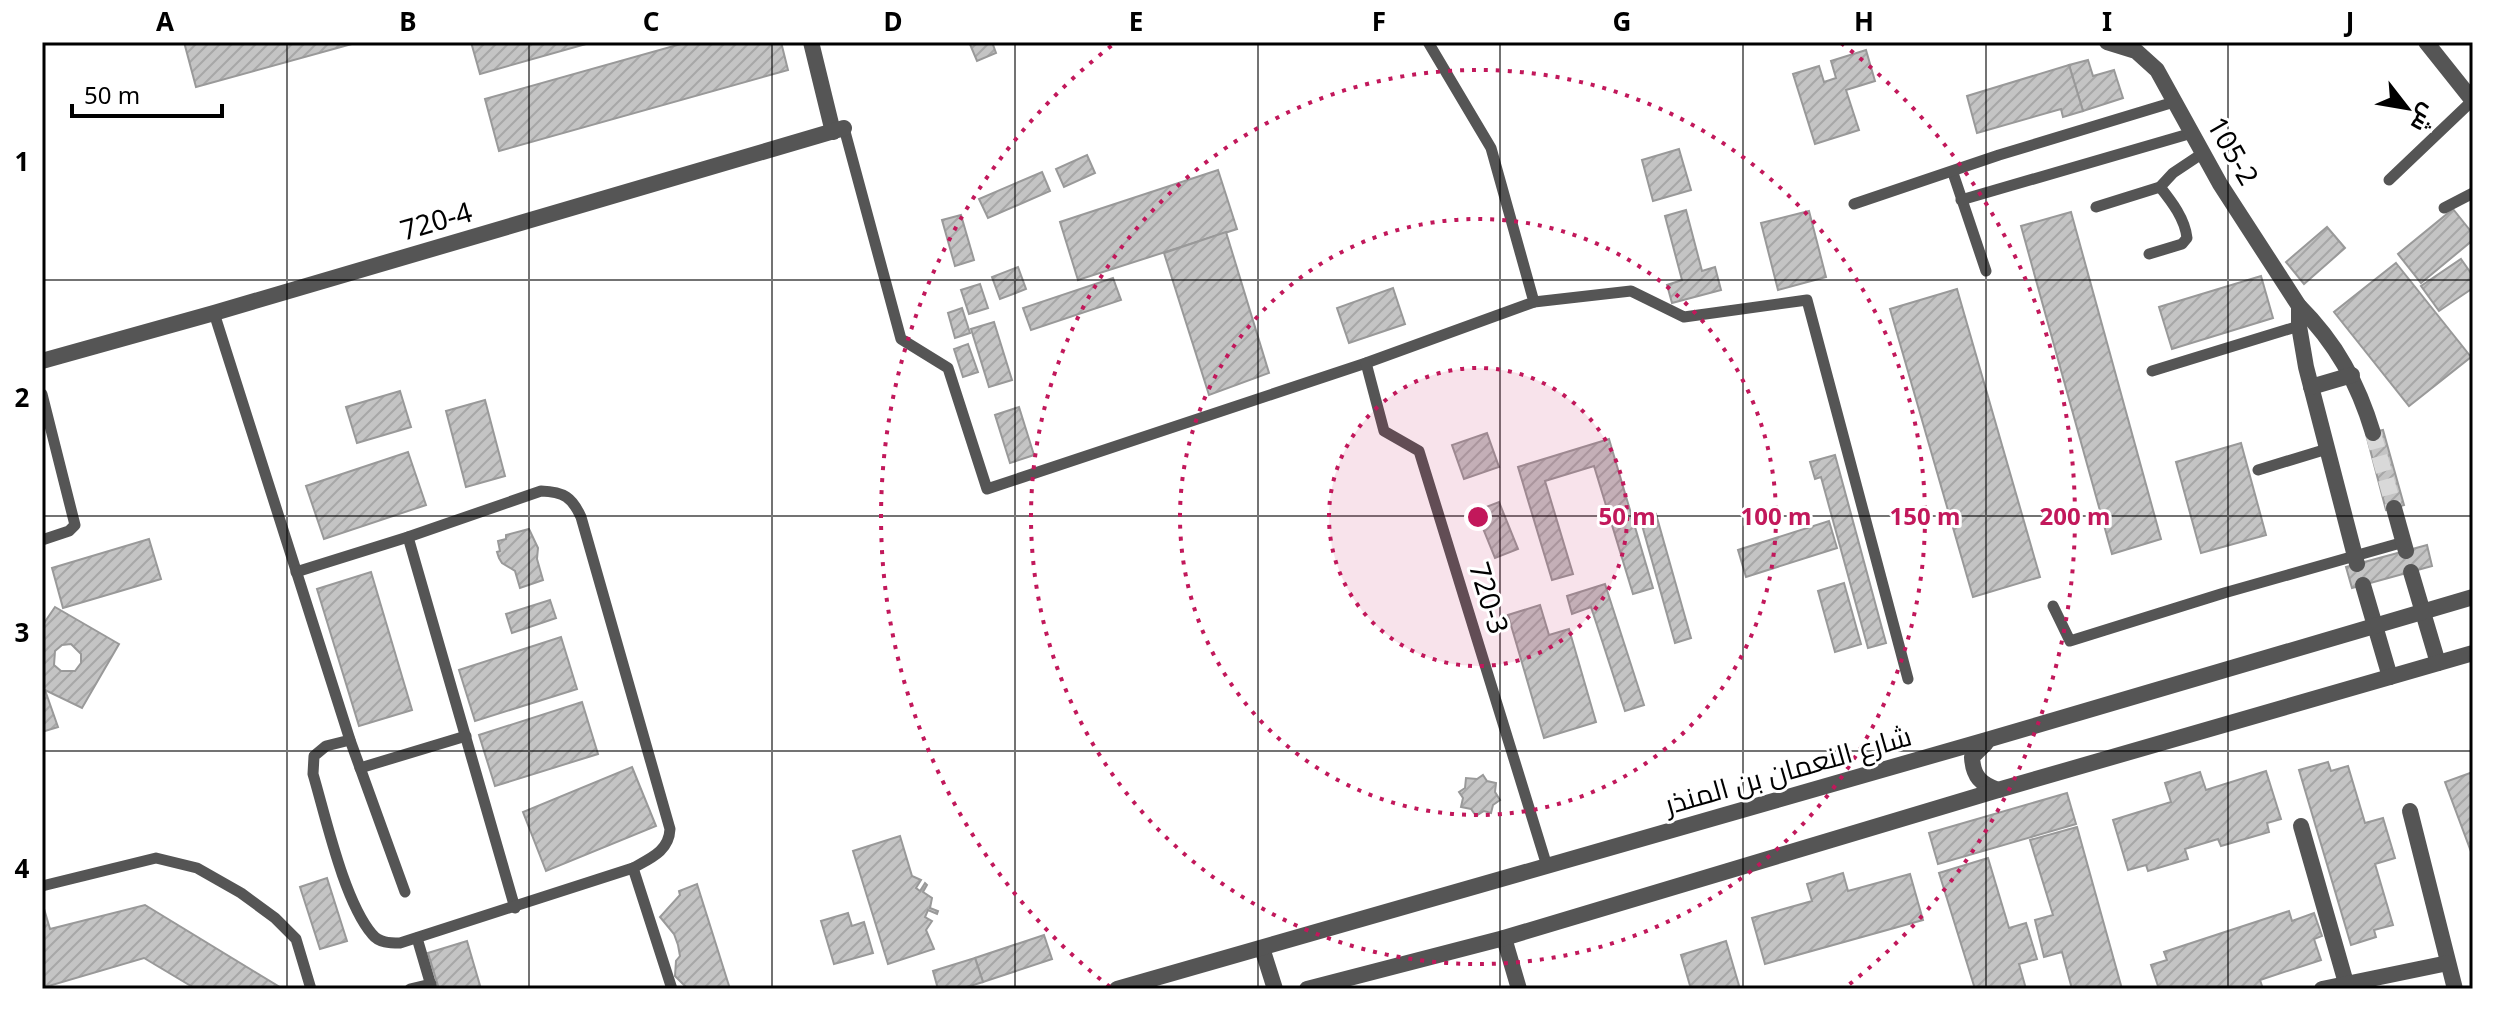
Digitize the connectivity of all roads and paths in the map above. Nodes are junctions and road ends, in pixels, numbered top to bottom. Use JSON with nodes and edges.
{"nodes":[{"id":1,"x":811,"y":42,"type":"edge"},
{"id":2,"x":1428,"y":42,"type":"edge"},
{"id":3,"x":2107,"y":42,"type":"edge"},
{"id":4,"x":2426,"y":42,"type":"edge"},
{"id":5,"x":2473,"y":100,"type":"edge"},
{"id":6,"x":2174,"y":102,"type":"junction"},
{"id":7,"x":839,"y":130,"type":"junction"},
{"id":8,"x":2192,"y":133,"type":"junction"},
{"id":9,"x":2203,"y":153,"type":"junction"},
{"id":10,"x":1953,"y":173,"type":"junction"},
{"id":11,"x":2389,"y":180,"type":"dead end"},
{"id":12,"x":2160,"y":187,"type":"junction"},
{"id":13,"x":2473,"y":193,"type":"edge"},
{"id":14,"x":1961,"y":200,"type":"junction"},
{"id":15,"x":1854,"y":204,"type":"dead end"},
{"id":16,"x":2096,"y":207,"type":"dead end"},
{"id":17,"x":2444,"y":208,"type":"dead end"},
{"id":18,"x":2149,"y":254,"type":"dead end"},
{"id":19,"x":1986,"y":271,"type":"dead end"},
{"id":20,"x":1534,"y":302,"type":"junction"},
{"id":21,"x":2299,"y":306,"type":"junction"},
{"id":22,"x":214,"y":313,"type":"junction"},
{"id":23,"x":2299,"y":326,"type":"junction"},
{"id":24,"x":42,"y":361,"type":"edge"},
{"id":25,"x":1366,"y":363,"type":"junction"},
{"id":26,"x":2152,"y":371,"type":"dead end"},
{"id":27,"x":2352,"y":375,"type":"junction"},
{"id":28,"x":2311,"y":387,"type":"junction"},
{"id":29,"x":42,"y":394,"type":"edge"},
{"id":30,"x":2373,"y":433,"type":"tunnel mouth"},
{"id":31,"x":2327,"y":449,"type":"junction"},
{"id":32,"x":2258,"y":470,"type":"dead end"},
{"id":33,"x":2394,"y":508,"type":"tunnel mouth"},
{"id":34,"x":408,"y":537,"type":"junction"},
{"id":35,"x":42,"y":540,"type":"edge"},
{"id":36,"x":2405,"y":546,"type":"joint"},
{"id":37,"x":2356,"y":559,"type":"junction"},
{"id":38,"x":296,"y":572,"type":"junction"},
{"id":39,"x":2411,"y":572,"type":"dead end"},
{"id":40,"x":2363,"y":585,"type":"dead end"},
{"id":41,"x":2473,"y":597,"type":"edge"},
{"id":42,"x":2053,"y":606,"type":"dead end"},
{"id":43,"x":2423,"y":611,"type":"junction"},
{"id":44,"x":2375,"y":625,"type":"junction"},
{"id":45,"x":2473,"y":653,"type":"edge"},
{"id":46,"x":2438,"y":663,"type":"junction"},
{"id":47,"x":2390,"y":677,"type":"junction"},
{"id":48,"x":1908,"y":679,"type":"dead end"},
{"id":49,"x":466,"y":736,"type":"junction"},
{"id":50,"x":1990,"y":739,"type":"junction"},
{"id":51,"x":350,"y":740,"type":"junction"},
{"id":52,"x":360,"y":768,"type":"junction"},
{"id":53,"x":1998,"y":790,"type":"junction"},
{"id":54,"x":2410,"y":811,"type":"dead end"},
{"id":55,"x":2301,"y":826,"type":"dead end"},
{"id":56,"x":1547,"y":866,"type":"junction"},
{"id":57,"x":633,"y":868,"type":"junction"},
{"id":58,"x":42,"y":886,"type":"edge"},
{"id":59,"x":405,"y":892,"type":"dead end"},
{"id":60,"x":515,"y":908,"type":"junction"},
{"id":61,"x":417,"y":938,"type":"junction"},
{"id":62,"x":1504,"y":938,"type":"junction"},
{"id":63,"x":1262,"y":948,"type":"junction"},
{"id":64,"x":2448,"y":963,"type":"junction"},
{"id":65,"x":2346,"y":983,"type":"junction"},
{"id":66,"x":431,"y":987,"type":"edge"},
{"id":67,"x":311,"y":989,"type":"edge"},
{"id":68,"x":410,"y":989,"type":"edge"},
{"id":69,"x":672,"y":989,"type":"edge"},
{"id":70,"x":1117,"y":989,"type":"edge"},
{"id":71,"x":1275,"y":989,"type":"edge"},
{"id":72,"x":1307,"y":989,"type":"edge"},
{"id":73,"x":1519,"y":989,"type":"edge"},
{"id":74,"x":2322,"y":989,"type":"edge"},
{"id":75,"x":2455,"y":989,"type":"edge"}],
"edges":[{"from":1,"to":7,"type":"street"},
{"from":2,"to":20,"type":"lane"},
{"from":3,"to":6,"type":"street","name":"105-2"},
{"from":4,"to":5,"type":"street"},
{"from":5,"to":11,"type":"lane"},
{"from":6,"to":8,"type":"street","name":"105-2"},
{"from":6,"to":10,"type":"lane"},
{"from":7,"to":22,"type":"street","name":"720-4"},
{"from":7,"to":25,"type":"lane"},
{"from":8,"to":9,"type":"street","name":"105-2"},
{"from":8,"to":14,"type":"lane"},
{"from":9,"to":12,"type":"lane"},
{"from":9,"to":21,"type":"street","name":"105-2"},
{"from":10,"to":14,"type":"lane"},
{"from":10,"to":15,"type":"lane"},
{"from":12,"to":16,"type":"lane"},
{"from":12,"to":18,"type":"lane"},
{"from":13,"to":17,"type":"lane"},
{"from":14,"to":19,"type":"lane"},
{"from":20,"to":25,"type":"lane"},
{"from":20,"to":48,"type":"lane"},
{"from":21,"to":23,"type":"street"},
{"from":21,"to":27,"type":"street","name":"105-2"},
{"from":22,"to":24,"type":"street","name":"720-4"},
{"from":22,"to":38,"type":"lane"},
{"from":23,"to":26,"type":"lane"},
{"from":23,"to":28,"type":"street"},
{"from":25,"to":56,"type":"lane","name":"720-3"},
{"from":27,"to":28,"type":"street"},
{"from":27,"to":30,"type":"street","name":"105-2"},
{"from":28,"to":31,"type":"street"},
{"from":29,"to":35,"type":"lane"},
{"from":31,"to":32,"type":"lane"},
{"from":31,"to":37,"type":"street"},
{"from":33,"to":36,"type":"street"},
{"from":34,"to":38,"type":"lane"},
{"from":34,"to":49,"type":"lane"},
{"from":34,"to":57,"type":"lane"},
{"from":36,"to":37,"type":"lane"},
{"from":37,"to":42,"type":"lane"},
{"from":38,"to":51,"type":"lane"},
{"from":39,"to":43,"type":"street"},
{"from":40,"to":44,"type":"street"},
{"from":41,"to":43,"type":"street","name":"شارع النعمان بن المنذر"},
{"from":43,"to":44,"type":"street","name":"شارع النعمان بن المنذر"},
{"from":43,"to":46,"type":"street"},
{"from":44,"to":47,"type":"street"},
{"from":44,"to":50,"type":"street","name":"شارع النعمان بن المنذر"},
{"from":45,"to":46,"type":"street"},
{"from":46,"to":47,"type":"street"},
{"from":47,"to":53,"type":"street"},
{"from":49,"to":52,"type":"lane"},
{"from":49,"to":60,"type":"lane"},
{"from":50,"to":53,"type":"street"},
{"from":50,"to":56,"type":"street","name":"شارع النعمان بن المنذر"},
{"from":51,"to":52,"type":"lane"},
{"from":51,"to":61,"type":"lane"},
{"from":52,"to":59,"type":"lane"},
{"from":53,"to":62,"type":"street"},
{"from":54,"to":64,"type":"street"},
{"from":55,"to":65,"type":"street"},
{"from":56,"to":63,"type":"street","name":"شارع النعمان بن المنذر"},
{"from":57,"to":60,"type":"lane"},
{"from":57,"to":69,"type":"lane"},
{"from":58,"to":67,"type":"lane"},
{"from":60,"to":61,"type":"lane"},
{"from":61,"to":66,"type":"lane"},
{"from":62,"to":72,"type":"street"},
{"from":62,"to":73,"type":"street"},
{"from":63,"to":70,"type":"street","name":"شارع النعمان بن المنذر"},
{"from":63,"to":71,"type":"street"},
{"from":64,"to":65,"type":"street"},
{"from":64,"to":75,"type":"street"},
{"from":65,"to":74,"type":"street"},
{"from":66,"to":68,"type":"lane"}]}
